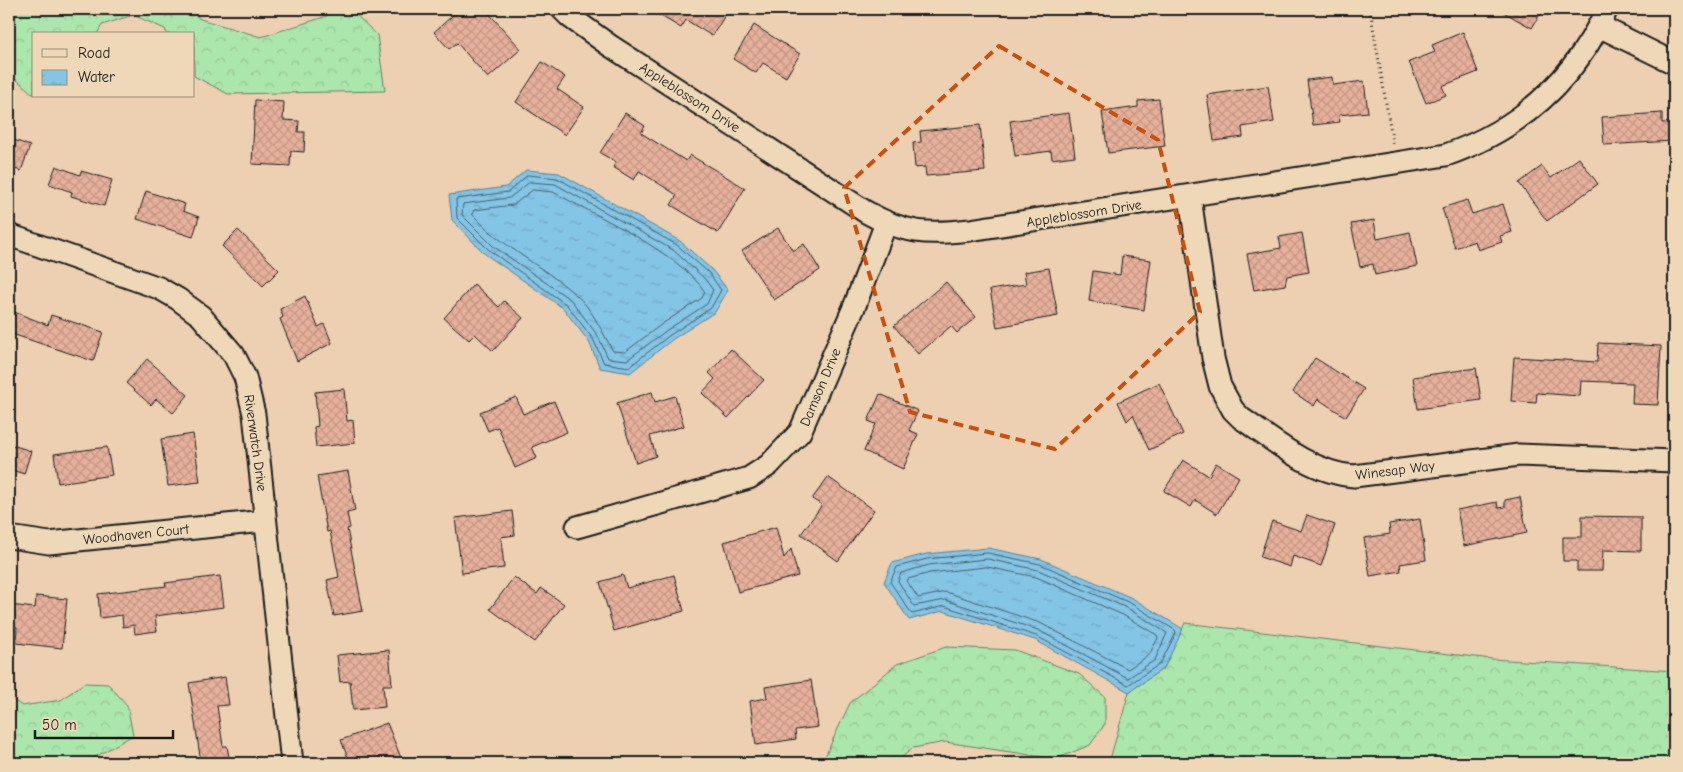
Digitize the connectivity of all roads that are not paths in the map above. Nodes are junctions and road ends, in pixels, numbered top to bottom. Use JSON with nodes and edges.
{"nodes":[{"id":1,"x":562,"y":9,"type":"edge"},
{"id":2,"x":1603,"y":17,"type":"edge"},
{"id":3,"x":1674,"y":63,"type":"edge"},
{"id":4,"x":1190,"y":197,"type":"junction"},
{"id":5,"x":886,"y":224,"type":"junction"},
{"id":6,"x":9,"y":235,"type":"edge"},
{"id":7,"x":1674,"y":461,"type":"edge"},
{"id":8,"x":264,"y":521,"type":"junction"},
{"id":9,"x":577,"y":527,"type":"dead end"},
{"id":10,"x":9,"y":537,"type":"edge"},
{"id":11,"x":292,"y":763,"type":"edge"}],
"edges":[{"from":1,"to":5,"type":"street","name":"Appleblossom Drive"},
{"from":2,"to":3,"type":"street"},
{"from":2,"to":4,"type":"street","name":"Appleblossom Drive"},
{"from":4,"to":5,"type":"street","name":"Appleblossom Drive"},
{"from":4,"to":7,"type":"street","name":"Winesap Way"},
{"from":5,"to":9,"type":"street","name":"Damson Drive"},
{"from":6,"to":8,"type":"street","name":"Riverwatch Drive"},
{"from":8,"to":10,"type":"street","name":"Woodhaven Court"},
{"from":8,"to":11,"type":"street","name":"Riverwatch Drive"}]}
